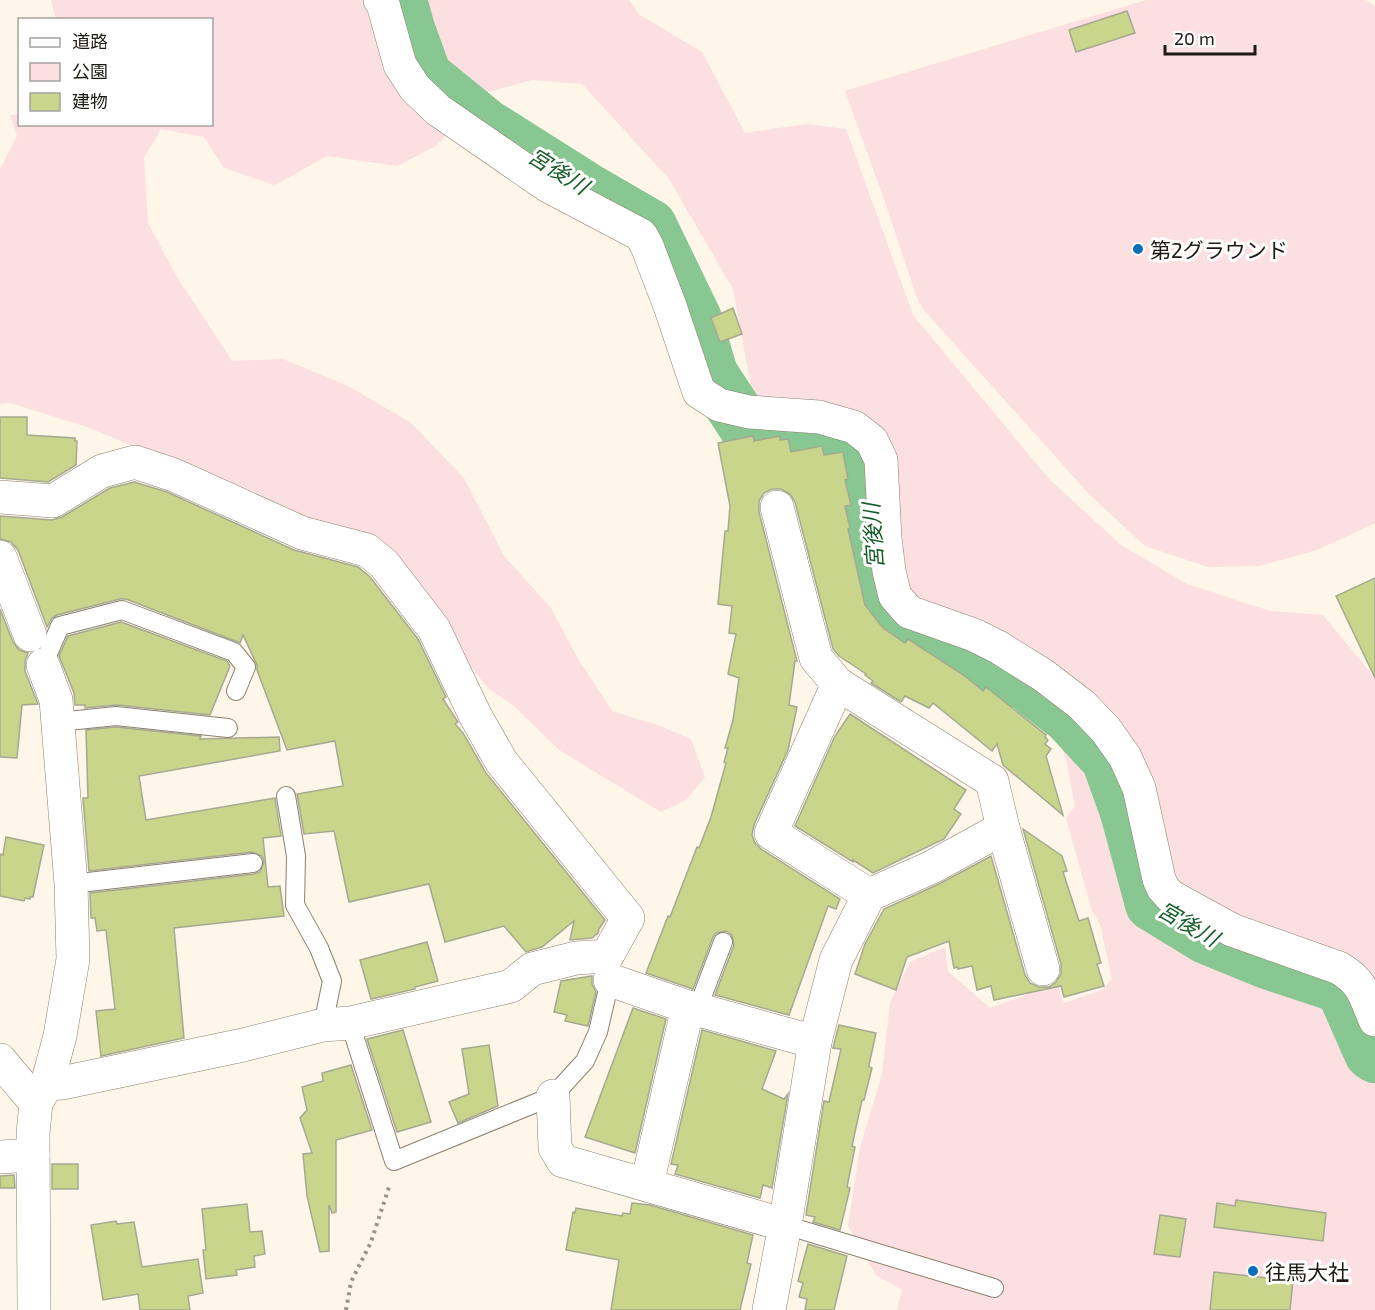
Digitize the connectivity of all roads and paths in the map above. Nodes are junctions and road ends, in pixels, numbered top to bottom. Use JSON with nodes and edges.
{"nodes":[{"id":1,"x":380,"y":0,"type":"edge"},
{"id":2,"x":0,"y":497,"type":"edge"},
{"id":3,"x":777,"y":507,"type":"dead end"},
{"id":4,"x":0,"y":557,"type":"edge"},
{"id":5,"x":30,"y":635,"type":"dead end"},
{"id":6,"x":43,"y":664,"type":"joint"},
{"id":7,"x":838,"y":684,"type":"junction"},
{"id":8,"x":236,"y":691,"type":"dead end"},
{"id":9,"x":58,"y":722,"type":"junction"},
{"id":10,"x":228,"y":728,"type":"dead end"},
{"id":11,"x":286,"y":796,"type":"dead end"},
{"id":12,"x":1003,"y":828,"type":"junction"},
{"id":13,"x":253,"y":863,"type":"dead end"},
{"id":14,"x":71,"y":884,"type":"junction"},
{"id":15,"x":869,"y":895,"type":"junction"},
{"id":16,"x":723,"y":942,"type":"dead end"},
{"id":17,"x":609,"y":968,"type":"junction"},
{"id":18,"x":1043,"y":969,"type":"dead end"},
{"id":19,"x":693,"y":1009,"type":"junction"},
{"id":20,"x":1375,"y":1020,"type":"edge"},
{"id":21,"x":337,"y":1024,"type":"junction"},
{"id":22,"x":815,"y":1042,"type":"junction"},
{"id":23,"x":0,"y":1060,"type":"edge"},
{"id":24,"x":42,"y":1094,"type":"junction"},
{"id":25,"x":553,"y":1096,"type":"junction"},
{"id":26,"x":33,"y":1155,"type":"junction"},
{"id":27,"x":0,"y":1157,"type":"edge"},
{"id":28,"x":394,"y":1161,"type":"junction"},
{"id":29,"x":646,"y":1184,"type":"junction"},
{"id":30,"x":785,"y":1225,"type":"junction"},
{"id":31,"x":994,"y":1288,"type":"dead end"},
{"id":32,"x":34,"y":1310,"type":"edge"},
{"id":33,"x":346,"y":1310,"type":"edge"},
{"id":34,"x":769,"y":1310,"type":"edge"}],
"edges":[{"from":1,"to":20,"type":"street"},
{"from":2,"to":17,"type":"street"},
{"from":3,"to":7,"type":"street"},
{"from":4,"to":5,"type":"street"},
{"from":6,"to":8,"type":"lane"},
{"from":6,"to":9,"type":"street"},
{"from":7,"to":12,"type":"street"},
{"from":7,"to":15,"type":"street"},
{"from":9,"to":10,"type":"lane"},
{"from":9,"to":14,"type":"street"},
{"from":11,"to":21,"type":"lane"},
{"from":12,"to":15,"type":"street"},
{"from":12,"to":18,"type":"street"},
{"from":13,"to":14,"type":"lane"},
{"from":14,"to":24,"type":"street"},
{"from":15,"to":22,"type":"street"},
{"from":16,"to":19,"type":"lane"},
{"from":17,"to":19,"type":"street"},
{"from":17,"to":21,"type":"street"},
{"from":17,"to":25,"type":"lane"},
{"from":19,"to":22,"type":"street"},
{"from":19,"to":29,"type":"street"},
{"from":21,"to":24,"type":"street"},
{"from":21,"to":28,"type":"lane"},
{"from":22,"to":30,"type":"street"},
{"from":23,"to":24,"type":"street"},
{"from":24,"to":26,"type":"street"},
{"from":25,"to":28,"type":"lane"},
{"from":25,"to":29,"type":"street"},
{"from":26,"to":27,"type":"street"},
{"from":26,"to":32,"type":"street"},
{"from":28,"to":33,"type":"path"},
{"from":29,"to":30,"type":"street"},
{"from":30,"to":31,"type":"lane"},
{"from":30,"to":34,"type":"street"}]}
